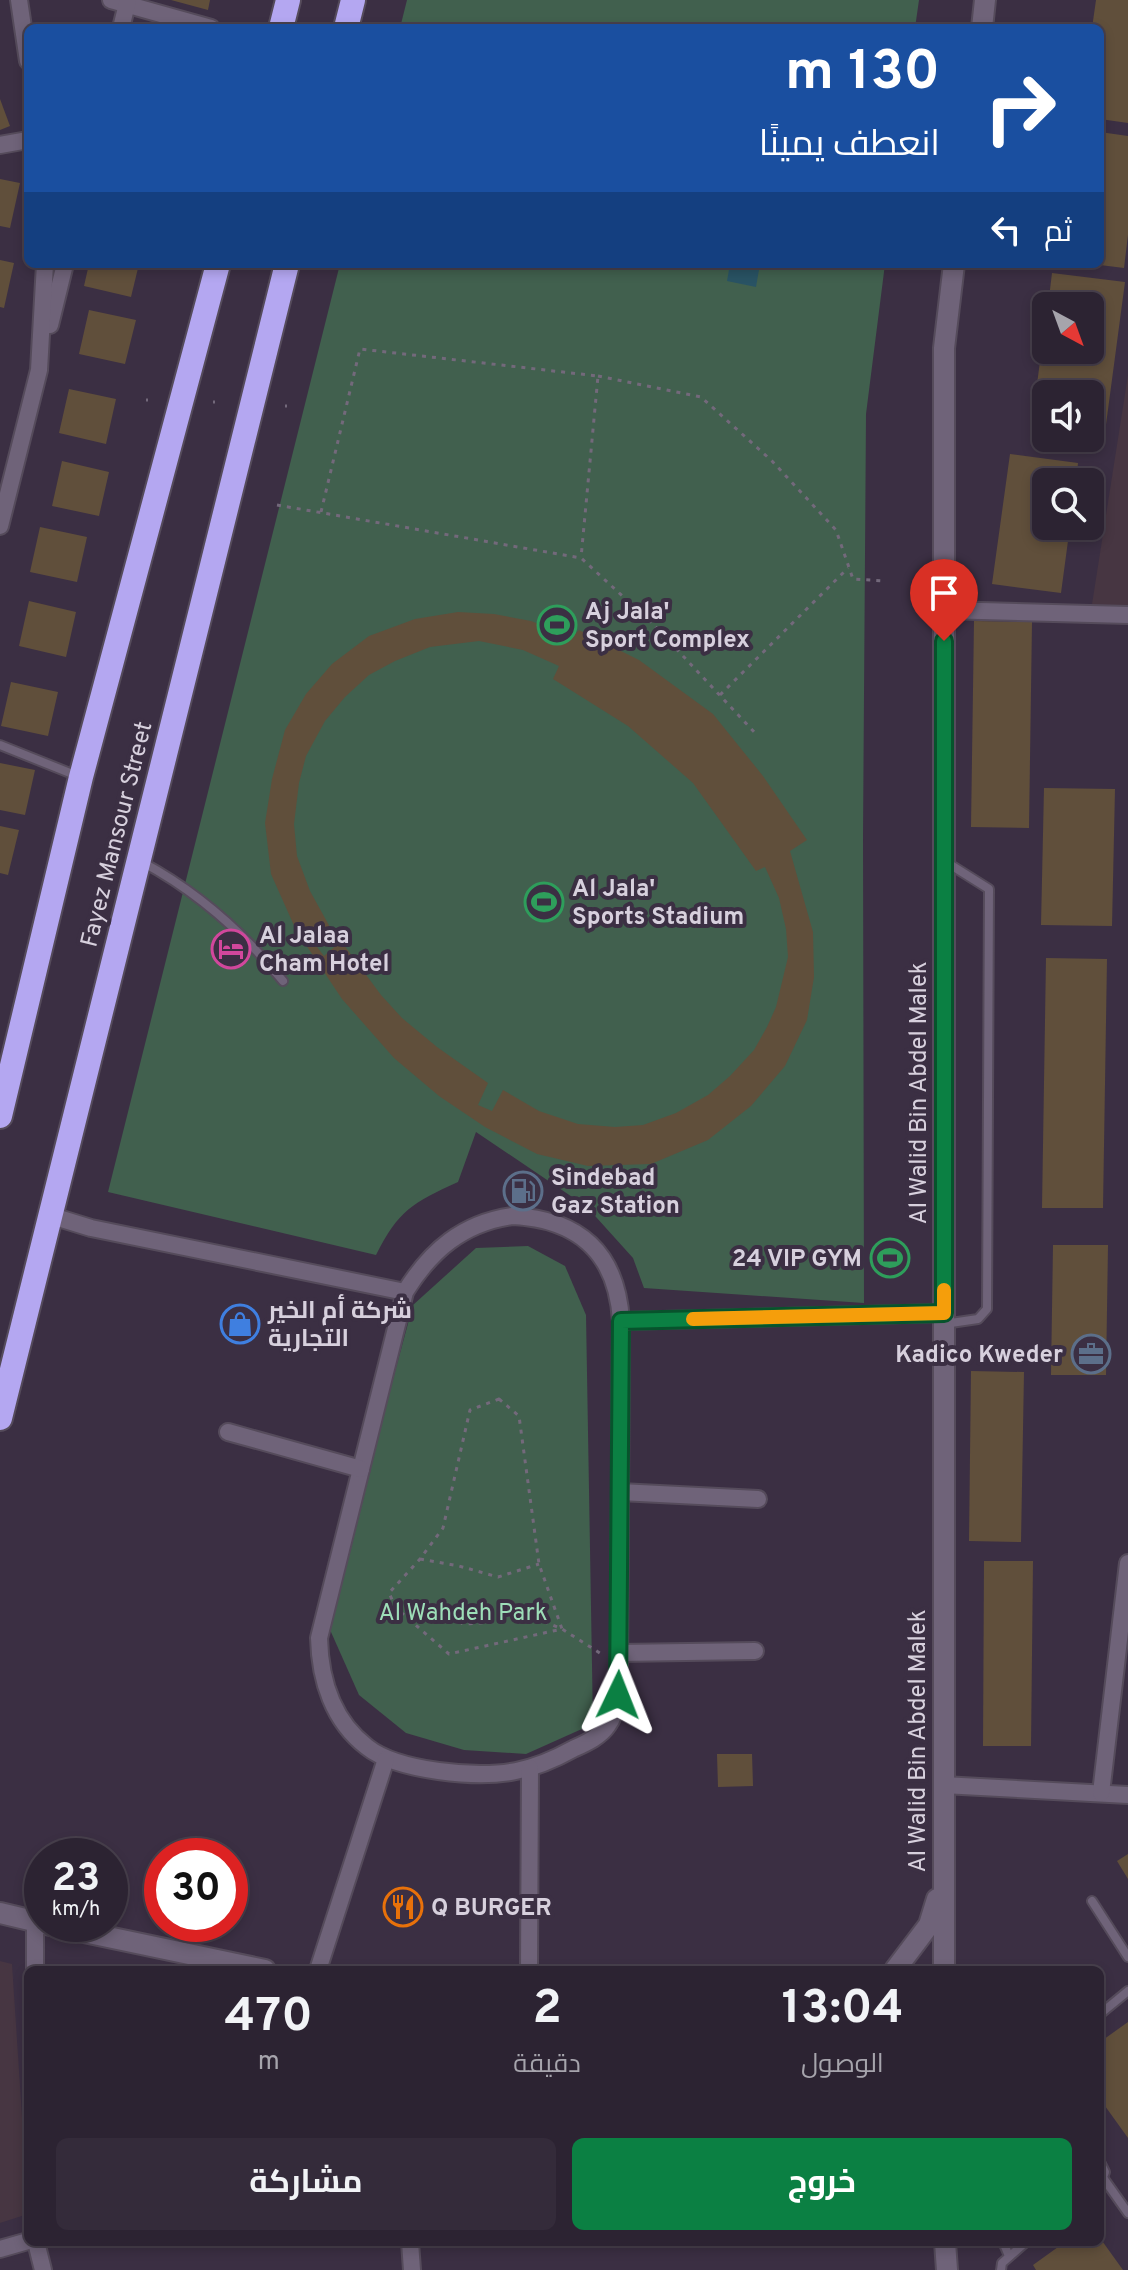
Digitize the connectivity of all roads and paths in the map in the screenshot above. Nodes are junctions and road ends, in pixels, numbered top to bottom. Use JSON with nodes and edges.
{"nodes":[{"id":1,"x":19,"y":0,"type":"edge"},
{"id":2,"x":288,"y":0,"type":"edge"},
{"id":3,"x":353,"y":0,"type":"edge"},
{"id":4,"x":985,"y":0,"type":"edge"},
{"id":5,"x":122,"y":1,"type":"edge"},
{"id":6,"x":121,"y":24,"type":"edge"},
{"id":7,"x":198,"y":24,"type":"edge"},
{"id":8,"x":282,"y":24,"type":"edge"},
{"id":9,"x":347,"y":24,"type":"edge"},
{"id":10,"x":982,"y":24,"type":"edge"},
{"id":11,"x":24,"y":34,"type":"edge"},
{"id":12,"x":24,"y":141,"type":"edge"},
{"id":13,"x":0,"y":145,"type":"edge"},
{"id":14,"x":45,"y":268,"type":"edge"},
{"id":15,"x":64,"y":268,"type":"edge"},
{"id":16,"x":217,"y":268,"type":"edge"},
{"id":17,"x":286,"y":268,"type":"edge"},
{"id":18,"x":954,"y":268,"type":"edge"},
{"id":19,"x":39,"y":370,"type":"junction"},
{"id":20,"x":598,"y":376,"type":"junction"},
{"id":21,"x":277,"y":505,"type":"dead end"},
{"id":22,"x":321,"y":512,"type":"junction"},
{"id":23,"x":0,"y":526,"type":"edge"},
{"id":24,"x":581,"y":558,"type":"junction"},
{"id":25,"x":849,"y":567,"type":"junction"},
{"id":26,"x":885,"y":581,"type":"dead end"},
{"id":27,"x":944,"y":610,"type":"junction"},
{"id":28,"x":1128,"y":615,"type":"edge"},
{"id":29,"x":720,"y":695,"type":"junction"},
{"id":30,"x":756,"y":734,"type":"dead end"},
{"id":31,"x":0,"y":745,"type":"edge"},
{"id":32,"x":81,"y":777,"type":"junction"},
{"id":33,"x":138,"y":859,"type":"junction"},
{"id":34,"x":944,"y":861,"type":"junction"},
{"id":35,"x":283,"y":981,"type":"dead end"},
{"id":36,"x":0,"y":1116,"type":"edge"},
{"id":37,"x":52,"y":1216,"type":"junction"},
{"id":38,"x":405,"y":1292,"type":"junction"},
{"id":39,"x":944,"y":1318,"type":"junction"},
{"id":40,"x":621,"y":1321,"type":"junction"},
{"id":41,"x":0,"y":1418,"type":"edge"},
{"id":42,"x":228,"y":1432,"type":"dead end"},
{"id":43,"x":361,"y":1469,"type":"junction"},
{"id":44,"x":620,"y":1492,"type":"junction"},
{"id":45,"x":758,"y":1499,"type":"dead end"},
{"id":46,"x":420,"y":1559,"type":"junction"},
{"id":47,"x":1128,"y":1563,"type":"edge"},
{"id":48,"x":539,"y":1564,"type":"junction"},
{"id":49,"x":396,"y":1608,"type":"junction"},
{"id":50,"x":562,"y":1629,"type":"junction"},
{"id":51,"x":755,"y":1651,"type":"dead end"},
{"id":52,"x":619,"y":1659,"type":"junction"},
{"id":53,"x":386,"y":1759,"type":"junction"},
{"id":54,"x":530,"y":1768,"type":"junction"},
{"id":55,"x":943,"y":1785,"type":"junction"},
{"id":56,"x":1101,"y":1793,"type":"junction"},
{"id":57,"x":1128,"y":1795,"type":"edge"},
{"id":58,"x":943,"y":1877,"type":"junction"},
{"id":59,"x":1092,"y":1901,"type":"dead end"},
{"id":60,"x":0,"y":1913,"type":"edge"},
{"id":61,"x":24,"y":1919,"type":"edge"},
{"id":62,"x":128,"y":1941,"type":"edge"},
{"id":63,"x":39,"y":1942,"type":"edge"},
{"id":64,"x":1128,"y":1957,"type":"edge"},
{"id":65,"x":36,"y":1966,"type":"edge"},
{"id":66,"x":246,"y":1966,"type":"edge"},
{"id":67,"x":319,"y":1966,"type":"edge"},
{"id":68,"x":529,"y":1966,"type":"edge"},
{"id":69,"x":898,"y":1966,"type":"edge"},
{"id":70,"x":944,"y":1966,"type":"edge"},
{"id":71,"x":1128,"y":1991,"type":"edge"},
{"id":72,"x":1104,"y":2011,"type":"edge"},
{"id":73,"x":1104,"y":2183,"type":"edge"},
{"id":74,"x":1128,"y":2213,"type":"edge"},
{"id":75,"x":24,"y":2242,"type":"edge"},
{"id":76,"x":37,"y":2246,"type":"edge"},
{"id":77,"x":410,"y":2246,"type":"edge"},
{"id":78,"x":945,"y":2246,"type":"edge"},
{"id":79,"x":1005,"y":2246,"type":"edge"},
{"id":80,"x":1021,"y":2246,"type":"edge"},
{"id":81,"x":0,"y":2249,"type":"edge"},
{"id":82,"x":1009,"y":2256,"type":"junction"},
{"id":83,"x":43,"y":2270,"type":"edge"},
{"id":84,"x":412,"y":2270,"type":"edge"},
{"id":85,"x":947,"y":2270,"type":"edge"},
{"id":86,"x":1001,"y":2270,"type":"edge"}],
"edges":[{"from":1,"to":11,"type":"street"},
{"from":2,"to":8,"type":"highway"},
{"from":3,"to":9,"type":"highway"},
{"from":4,"to":10,"type":"main road"},
{"from":5,"to":6,"type":"street"},
{"from":5,"to":7,"type":"street"},
{"from":12,"to":13,"type":"street"},
{"from":14,"to":19,"type":"street"},
{"from":15,"to":19,"type":"street"},
{"from":16,"to":32,"type":"highway","name":"Fayez Mansour Street"},
{"from":17,"to":33,"type":"highway","name":"Fayez Mansour Street"},
{"from":18,"to":27,"type":"main road","name":"Al Walid Bin Abdel Malek"},
{"from":19,"to":23,"type":"street"},
{"from":20,"to":22,"type":"path"},
{"from":20,"to":24,"type":"path"},
{"from":20,"to":25,"type":"path"},
{"from":21,"to":22,"type":"path"},
{"from":22,"to":24,"type":"path"},
{"from":24,"to":29,"type":"path"},
{"from":25,"to":26,"type":"path"},
{"from":25,"to":29,"type":"path"},
{"from":27,"to":28,"type":"street"},
{"from":27,"to":34,"type":"main road","name":"Al Walid Bin Abdel Malek"},
{"from":29,"to":30,"type":"path"},
{"from":31,"to":32,"type":"lane"},
{"from":32,"to":36,"type":"highway","name":"Fayez Mansour Street"},
{"from":33,"to":35,"type":"lane"},
{"from":33,"to":37,"type":"highway","name":"Fayez Mansour Street"},
{"from":34,"to":39,"type":"main road","name":"Al Walid Bin Abdel Malek"},
{"from":34,"to":39,"type":"lane"},
{"from":37,"to":38,"type":"street"},
{"from":37,"to":41,"type":"highway","name":"Fayez Mansour Street"},
{"from":38,"to":40,"type":"street"},
{"from":38,"to":43,"type":"street"},
{"from":39,"to":40,"type":"street"},
{"from":39,"to":55,"type":"main road","name":"Al Walid Bin Abdel Malek"},
{"from":40,"to":44,"type":"street"},
{"from":42,"to":43,"type":"street"},
{"from":43,"to":53,"type":"street"},
{"from":44,"to":45,"type":"street"},
{"from":44,"to":52,"type":"street"},
{"from":46,"to":48,"type":"path"},
{"from":46,"to":48,"type":"path"},
{"from":46,"to":49,"type":"path"},
{"from":47,"to":56,"type":"street"},
{"from":48,"to":50,"type":"path"},
{"from":49,"to":50,"type":"path"},
{"from":49,"to":50,"type":"path"},
{"from":50,"to":52,"type":"path"},
{"from":51,"to":52,"type":"street"},
{"from":52,"to":54,"type":"street"},
{"from":53,"to":54,"type":"street"},
{"from":53,"to":67,"type":"street"},
{"from":54,"to":68,"type":"street"},
{"from":55,"to":56,"type":"street"},
{"from":55,"to":58,"type":"main road","name":"Al Walid Bin Abdel Malek"},
{"from":56,"to":57,"type":"street"},
{"from":58,"to":69,"type":"main road"},
{"from":58,"to":70,"type":"main road","name":"Al Walid Bin Abdel Malek"},
{"from":59,"to":64,"type":"lane"},
{"from":60,"to":61,"type":"main road"},
{"from":62,"to":66,"type":"main road"},
{"from":63,"to":65,"type":"street"},
{"from":71,"to":72,"type":"lane"},
{"from":73,"to":74,"type":"lane"},
{"from":75,"to":81,"type":"street"},
{"from":76,"to":83,"type":"street"},
{"from":77,"to":84,"type":"street"},
{"from":78,"to":85,"type":"main road"},
{"from":79,"to":82,"type":"lane"},
{"from":80,"to":82,"type":"lane"},
{"from":82,"to":86,"type":"lane"}]}
